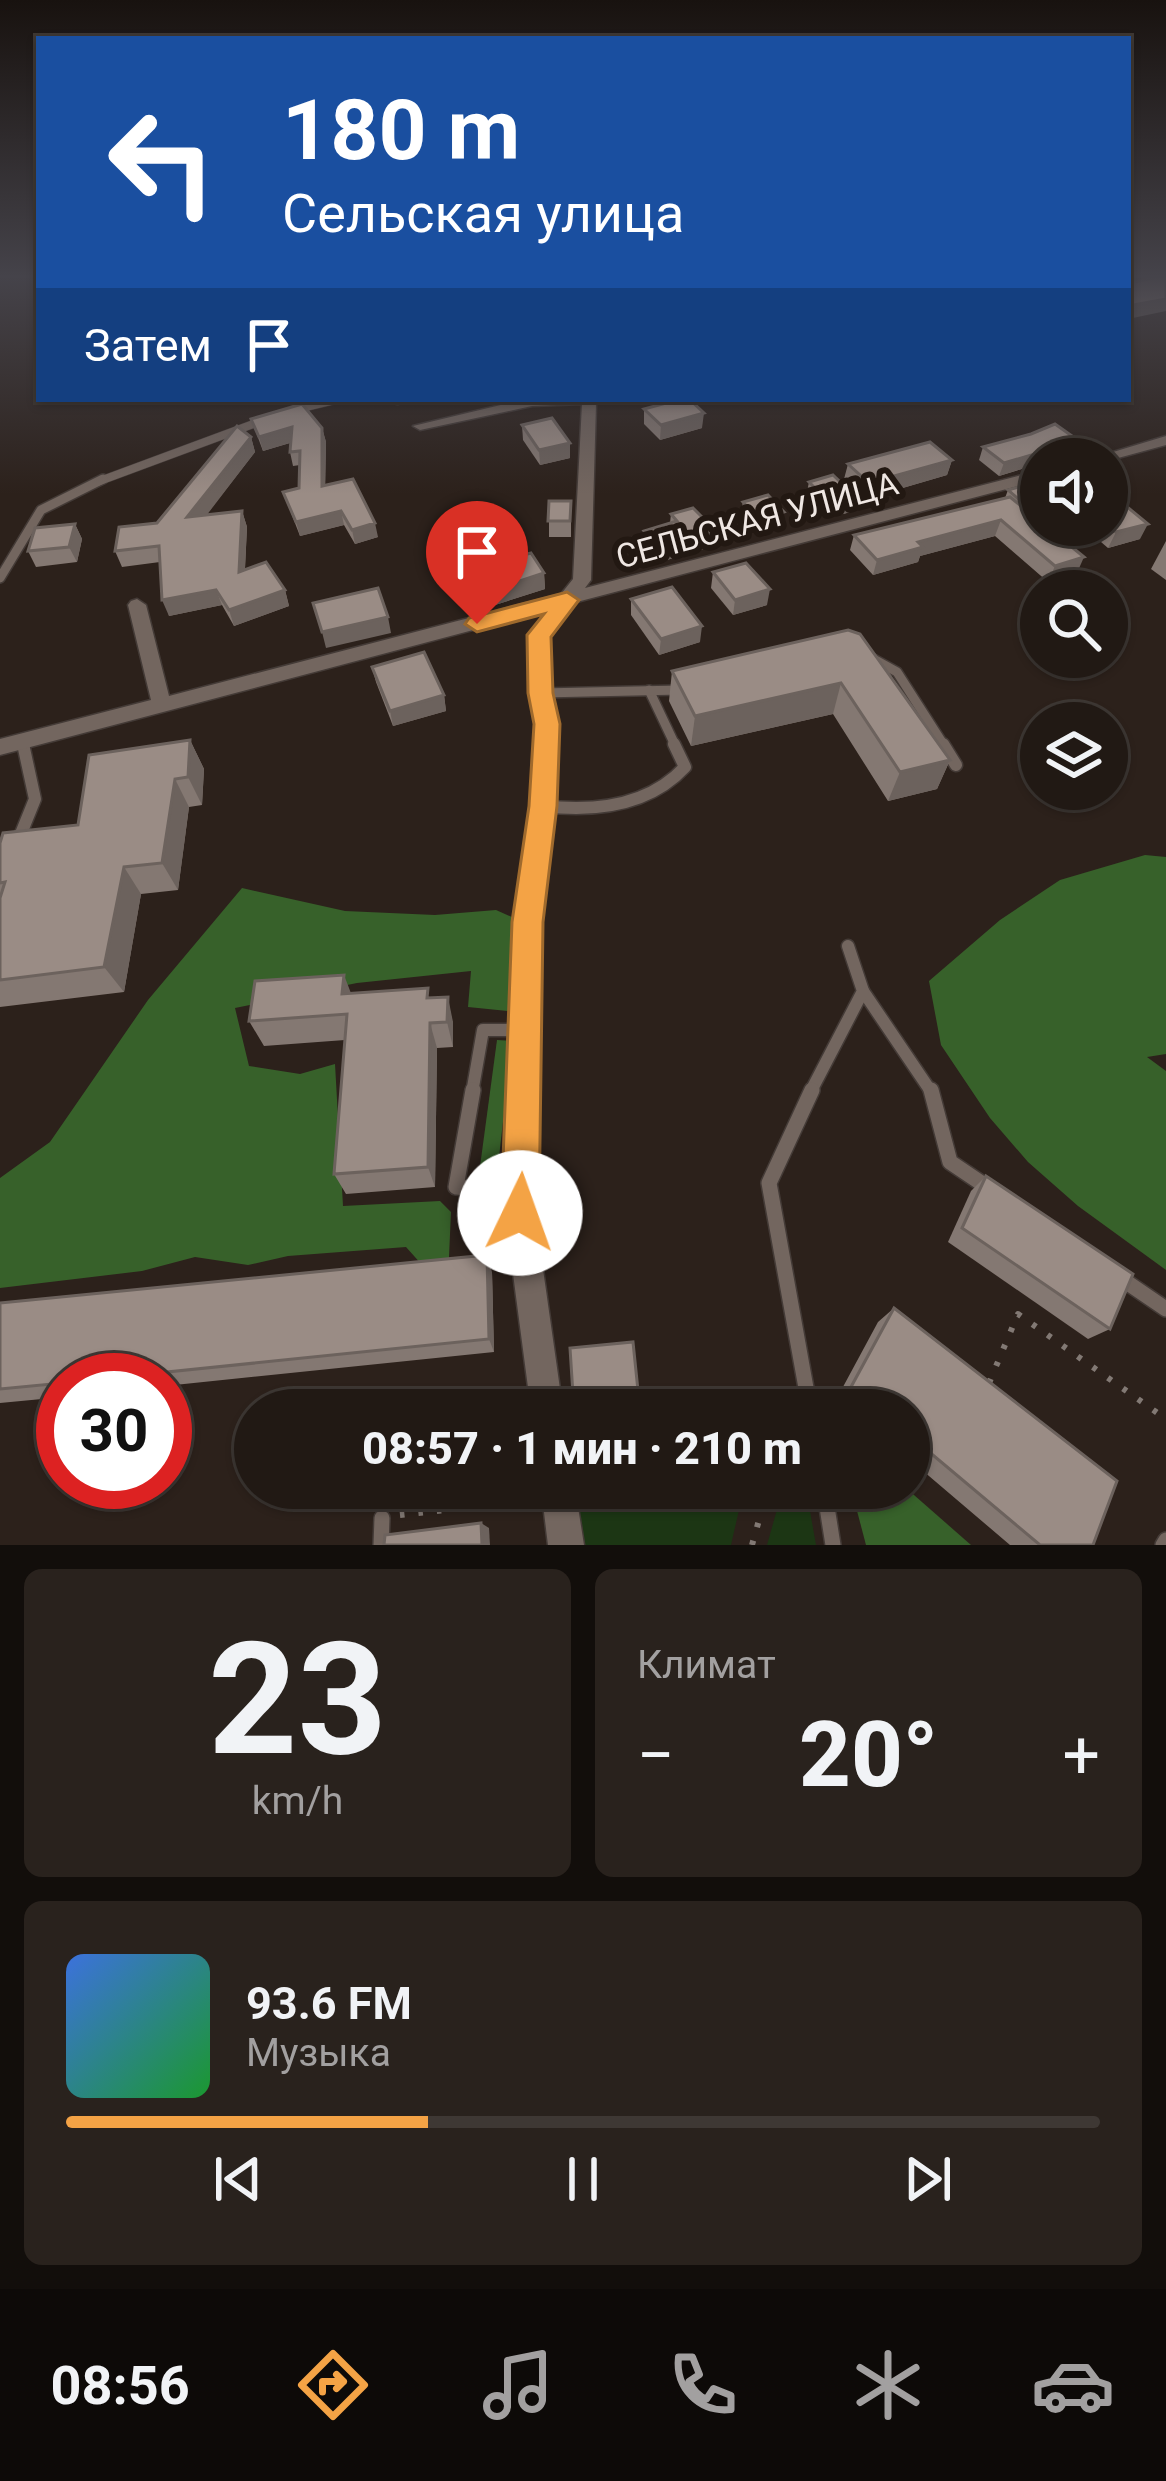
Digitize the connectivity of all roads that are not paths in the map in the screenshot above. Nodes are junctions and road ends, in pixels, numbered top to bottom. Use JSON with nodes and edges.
{"nodes":[{"id":1,"x":327,"y":402,"type":"edge"},
{"id":2,"x":532,"y":402,"type":"edge"},
{"id":3,"x":596,"y":402,"type":"edge"},
{"id":4,"x":289,"y":412,"type":"edge"},
{"id":5,"x":270,"y":418,"type":"edge"},
{"id":6,"x":419,"y":426,"type":"dead end"},
{"id":7,"x":1166,"y":440,"type":"edge"},
{"id":8,"x":1128,"y":451,"type":"edge"},
{"id":9,"x":1020,"y":481,"type":"edge"},
{"id":10,"x":0,"y":578,"type":"edge"},
{"id":11,"x":567,"y":600,"type":"junction"},
{"id":12,"x":137,"y":604,"type":"dead end"},
{"id":13,"x":853,"y":653,"type":"edge"},
{"id":14,"x":704,"y":684,"type":"edge"},
{"id":15,"x":650,"y":690,"type":"junction"},
{"id":16,"x":541,"y":693,"type":"junction"},
{"id":17,"x":162,"y":706,"type":"junction"},
{"id":18,"x":22,"y":741,"type":"junction"},
{"id":19,"x":0,"y":747,"type":"edge"},
{"id":20,"x":956,"y":765,"type":"dead end"},
{"id":21,"x":543,"y":806,"type":"junction"},
{"id":22,"x":9,"y":863,"type":"edge"},
{"id":23,"x":848,"y":946,"type":"dead end"},
{"id":24,"x":863,"y":991,"type":"junction"},
{"id":25,"x":527,"y":1030,"type":"junction"},
{"id":26,"x":522,"y":1192,"type":"junction"},
{"id":27,"x":1014,"y":1205,"type":"edge"},
{"id":28,"x":1109,"y":1270,"type":"edge"},
{"id":29,"x":1166,"y":1309,"type":"edge"},
{"id":30,"x":545,"y":1389,"type":"edge"},
{"id":31,"x":806,"y":1389,"type":"edge"},
{"id":32,"x":553,"y":1509,"type":"edge"},
{"id":33,"x":827,"y":1509,"type":"edge"},
{"id":34,"x":382,"y":1518,"type":"road end"},
{"id":35,"x":380,"y":1545,"type":"edge"},
{"id":36,"x":566,"y":1545,"type":"edge"},
{"id":37,"x":833,"y":1545,"type":"edge"}],
"edges":[{"from":1,"to":4,"type":"lane"},
{"from":2,"to":6,"type":"street"},
{"from":3,"to":11,"type":"street"},
{"from":5,"to":10,"type":"lane"},
{"from":7,"to":8,"type":"street"},
{"from":9,"to":11,"type":"street","name":"СЕЛЬСКАЯ УЛИЦА"},
{"from":11,"to":16,"type":"street"},
{"from":11,"to":17,"type":"street","name":"СЕЛЬСКАЯ УЛИЦА"},
{"from":12,"to":17,"type":"street"},
{"from":13,"to":20,"type":"lane"},
{"from":14,"to":15,"type":"lane"},
{"from":15,"to":16,"type":"lane"},
{"from":15,"to":21,"type":"lane"},
{"from":16,"to":21,"type":"street"},
{"from":17,"to":18,"type":"street","name":"СЕЛЬСКАЯ УЛИЦА"},
{"from":18,"to":19,"type":"street","name":"СЕЛЬСКАЯ УЛИЦА"},
{"from":18,"to":22,"type":"lane"},
{"from":21,"to":25,"type":"street"},
{"from":23,"to":24,"type":"lane"},
{"from":24,"to":27,"type":"lane"},
{"from":24,"to":31,"type":"lane"},
{"from":25,"to":26,"type":"street"},
{"from":25,"to":26,"type":"lane"},
{"from":26,"to":30,"type":"street"},
{"from":28,"to":29,"type":"lane"},
{"from":32,"to":36,"type":"street"},
{"from":33,"to":37,"type":"lane"},
{"from":34,"to":35,"type":"lane"}]}
